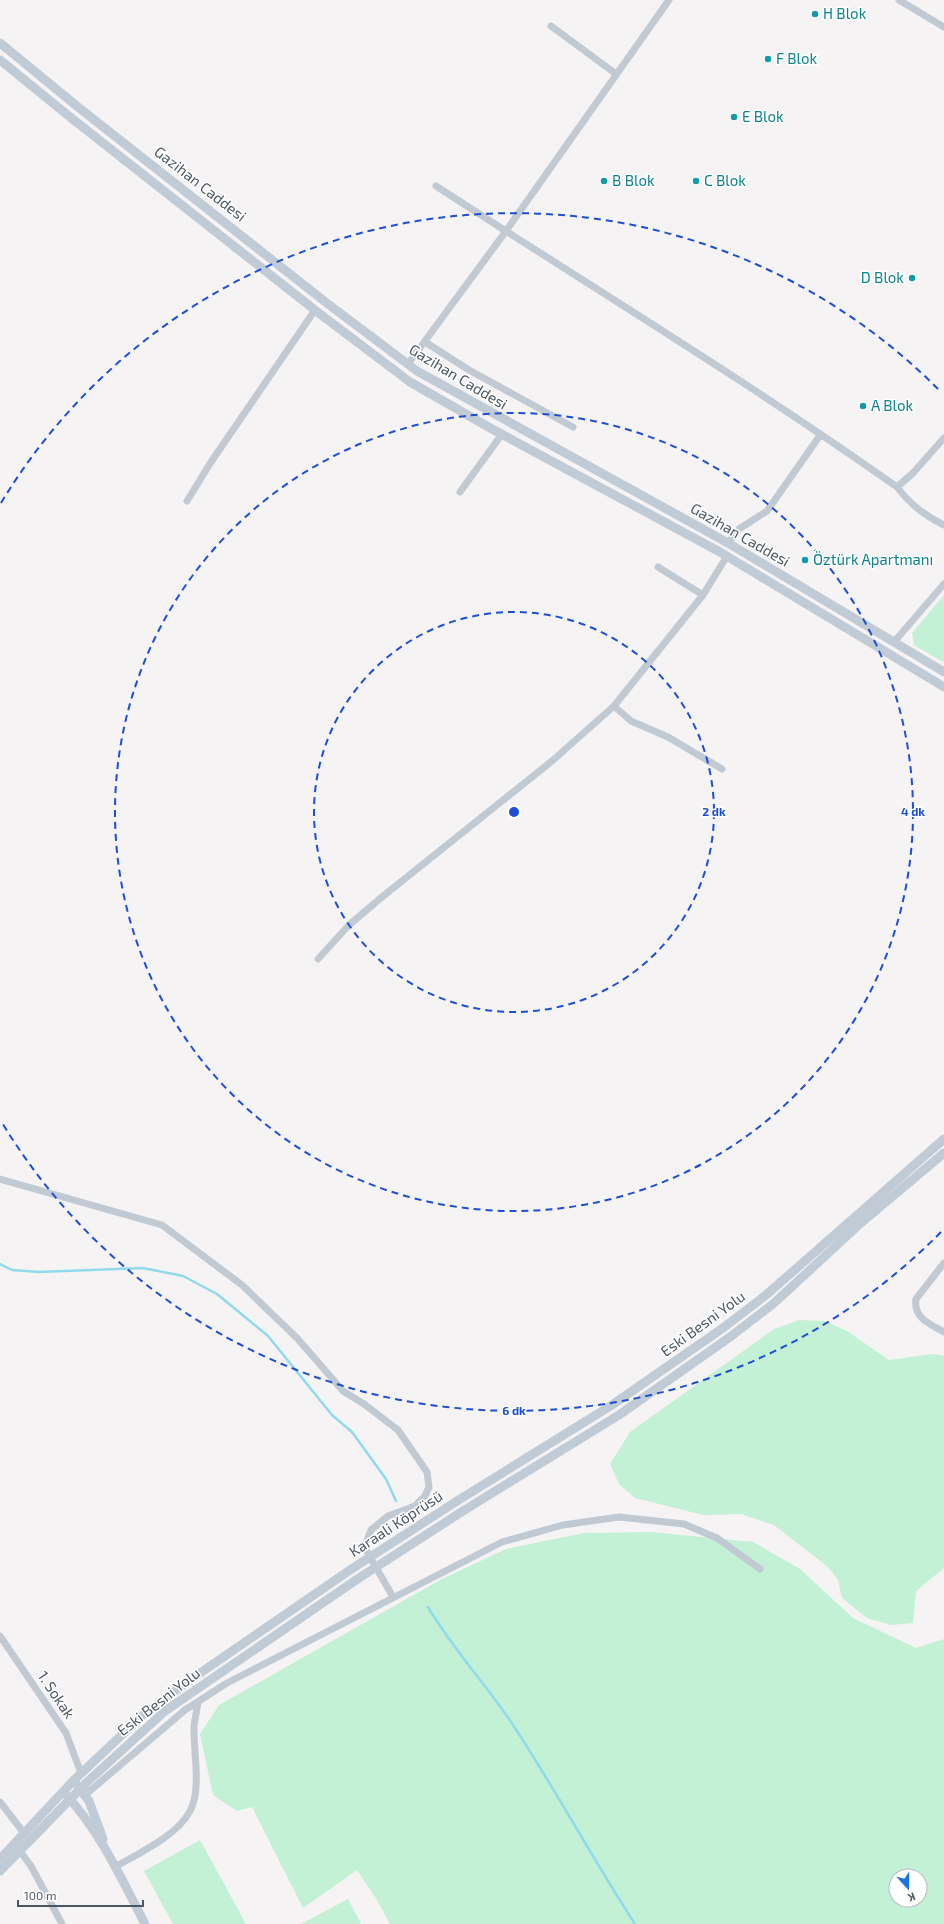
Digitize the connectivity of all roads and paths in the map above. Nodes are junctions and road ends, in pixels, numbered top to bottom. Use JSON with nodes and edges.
{"nodes":[{"id":1,"x":669,"y":0,"type":"edge"},
{"id":2,"x":899,"y":0,"type":"edge"},
{"id":3,"x":551,"y":26,"type":"dead end"},
{"id":4,"x":944,"y":27,"type":"edge"},
{"id":5,"x":0,"y":43,"type":"edge"},
{"id":6,"x":1,"y":63,"type":"edge"},
{"id":7,"x":616,"y":74,"type":"junction"},
{"id":8,"x":436,"y":186,"type":"dead end"},
{"id":9,"x":506,"y":231,"type":"junction"},
{"id":10,"x":315,"y":310,"type":"junction"},
{"id":11,"x":426,"y":342,"type":"junction"},
{"id":12,"x":408,"y":364,"type":"junction"},
{"id":13,"x":573,"y":427,"type":"dead end"},
{"id":14,"x":502,"y":434,"type":"junction"},
{"id":15,"x":821,"y":434,"type":"junction"},
{"id":16,"x":944,"y":438,"type":"edge"},
{"id":17,"x":897,"y":486,"type":"junction"},
{"id":18,"x":460,"y":492,"type":"dead end"},
{"id":19,"x":187,"y":501,"type":"dead end"},
{"id":20,"x":944,"y":525,"type":"edge"},
{"id":21,"x":728,"y":543,"type":"junction"},
{"id":22,"x":727,"y":556,"type":"junction"},
{"id":23,"x":658,"y":567,"type":"dead end"},
{"id":24,"x":944,"y":584,"type":"edge"},
{"id":25,"x":703,"y":595,"type":"junction"},
{"id":26,"x":894,"y":642,"type":"junction"},
{"id":27,"x":944,"y":672,"type":"edge"},
{"id":28,"x":944,"y":687,"type":"edge"},
{"id":29,"x":614,"y":706,"type":"junction"},
{"id":30,"x":722,"y":769,"type":"dead end"},
{"id":31,"x":318,"y":959,"type":"dead end"},
{"id":32,"x":944,"y":1139,"type":"edge"},
{"id":33,"x":944,"y":1153,"type":"edge"},
{"id":34,"x":0,"y":1179,"type":"edge"},
{"id":35,"x":944,"y":1263,"type":"edge"},
{"id":36,"x":944,"y":1332,"type":"edge"},
{"id":37,"x":457,"y":1501,"type":"joint"},
{"id":38,"x":463,"y":1511,"type":"joint"},
{"id":39,"x":760,"y":1569,"type":"dead end"},
{"id":40,"x":350,"y":1570,"type":"joint"},
{"id":41,"x":356,"y":1580,"type":"joint"},
{"id":42,"x":393,"y":1597,"type":"junction"},
{"id":43,"x":0,"y":1636,"type":"edge"},
{"id":44,"x":198,"y":1702,"type":"junction"},
{"id":45,"x":81,"y":1773,"type":"junction"},
{"id":46,"x":74,"y":1780,"type":"junction"},
{"id":47,"x":63,"y":1792,"type":"junction"},
{"id":48,"x":83,"y":1792,"type":"junction"},
{"id":49,"x":70,"y":1800,"type":"junction"},
{"id":50,"x":0,"y":1802,"type":"edge"},
{"id":51,"x":24,"y":1833,"type":"junction"},
{"id":52,"x":106,"y":1850,"type":"junction"},
{"id":53,"x":20,"y":1851,"type":"junction"},
{"id":54,"x":0,"y":1859,"type":"edge"},
{"id":55,"x":115,"y":1866,"type":"junction"},
{"id":56,"x":0,"y":1871,"type":"edge"},
{"id":57,"x":62,"y":1924,"type":"edge"},
{"id":58,"x":145,"y":1924,"type":"edge"}],
"edges":[{"from":1,"to":7,"type":"street"},
{"from":2,"to":4,"type":"street"},
{"from":3,"to":7,"type":"street"},
{"from":5,"to":12,"type":"main road","name":"Gazihan Caddesi"},
{"from":6,"to":10,"type":"main road","name":"Gazihan Caddesi"},
{"from":7,"to":9,"type":"street"},
{"from":8,"to":9,"type":"street"},
{"from":9,"to":11,"type":"street"},
{"from":9,"to":15,"type":"street"},
{"from":10,"to":14,"type":"main road","name":"Gazihan Caddesi"},
{"from":10,"to":19,"type":"street"},
{"from":11,"to":12,"type":"street"},
{"from":11,"to":13,"type":"street"},
{"from":12,"to":21,"type":"main road","name":"Gazihan Caddesi"},
{"from":14,"to":18,"type":"street"},
{"from":14,"to":22,"type":"main road","name":"Gazihan Caddesi"},
{"from":15,"to":17,"type":"street"},
{"from":15,"to":21,"type":"street"},
{"from":16,"to":17,"type":"street"},
{"from":17,"to":20,"type":"street"},
{"from":21,"to":26,"type":"main road","name":"Gazihan Caddesi"},
{"from":22,"to":25,"type":"street"},
{"from":22,"to":28,"type":"main road","name":"Gazihan Caddesi"},
{"from":23,"to":25,"type":"street"},
{"from":24,"to":26,"type":"street"},
{"from":25,"to":29,"type":"street"},
{"from":26,"to":27,"type":"main road","name":"Gazihan Caddesi"},
{"from":29,"to":30,"type":"street"},
{"from":29,"to":31,"type":"street"},
{"from":32,"to":37,"type":"main road","name":"Eski Besni Yolu"},
{"from":33,"to":38,"type":"main road","name":"Eski Besni Yolu"},
{"from":34,"to":42,"type":"street"},
{"from":35,"to":36,"type":"street"},
{"from":37,"to":40,"type":"main road","name":"Karaali Köprüsü","bridge":true},
{"from":38,"to":41,"type":"main road","name":"Karaali Köprüsü","bridge":true},
{"from":39,"to":42,"type":"street"},
{"from":40,"to":45,"type":"main road","name":"Eski Besni Yolu"},
{"from":41,"to":48,"type":"main road","name":"Eski Besni Yolu"},
{"from":42,"to":44,"type":"street"},
{"from":43,"to":45,"type":"street","name":"1. Sokak"},
{"from":44,"to":48,"type":"street"},
{"from":44,"to":55,"type":"street"},
{"from":45,"to":46,"type":"main road","name":"Eski Besni Yolu"},
{"from":46,"to":47,"type":"main road","name":"Eski Besni Yolu"},
{"from":46,"to":48,"type":"main road"},
{"from":47,"to":49,"type":"main road"},
{"from":47,"to":51,"type":"main road","name":"Eski Besni Yolu"},
{"from":48,"to":49,"type":"main road","name":"Eski Besni Yolu"},
{"from":48,"to":52,"type":"main road"},
{"from":49,"to":52,"type":"main road"},
{"from":49,"to":53,"type":"main road","name":"Eski Besni Yolu"},
{"from":50,"to":51,"type":"street"},
{"from":51,"to":54,"type":"main road","name":"Eski Besni Yolu"},
{"from":52,"to":55,"type":"main road"},
{"from":53,"to":56,"type":"main road","name":"Eski Besni Yolu"},
{"from":53,"to":57,"type":"street"},
{"from":55,"to":58,"type":"main road"}]}
